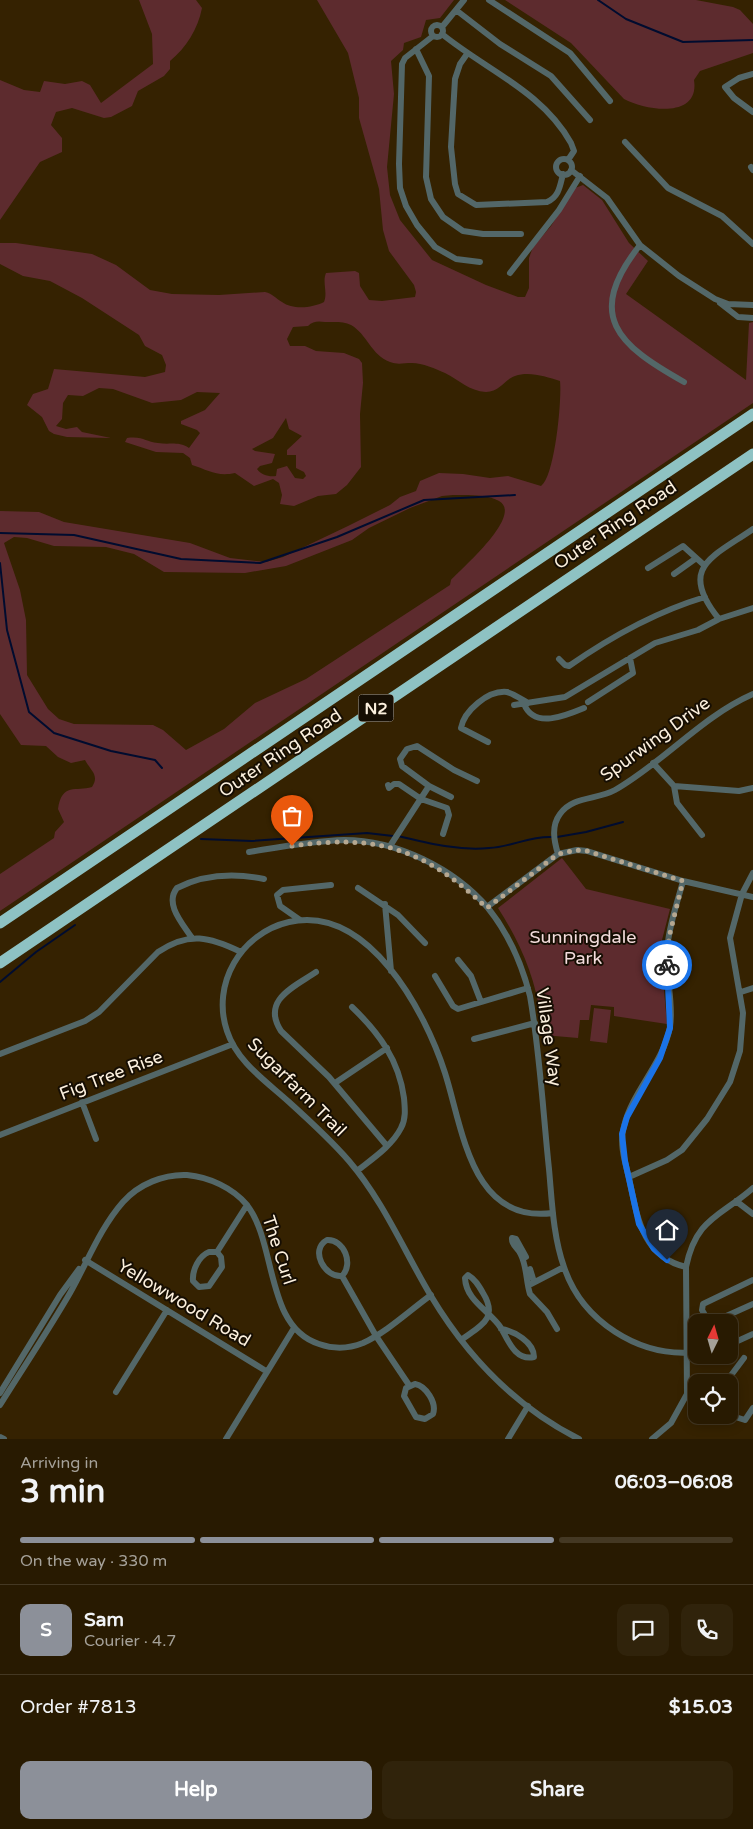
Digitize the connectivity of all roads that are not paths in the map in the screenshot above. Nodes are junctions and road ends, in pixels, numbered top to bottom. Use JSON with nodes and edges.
{"nodes":[{"id":1,"x":464,"y":0,"type":"edge"},
{"id":2,"x":488,"y":0,"type":"edge"},
{"id":3,"x":456,"y":10,"type":"junction"},
{"id":4,"x":442,"y":31,"type":"junction"},
{"id":5,"x":433,"y":36,"type":"junction"},
{"id":6,"x":416,"y":49,"type":"junction"},
{"id":7,"x":467,"y":54,"type":"junction"},
{"id":8,"x":753,"y":74,"type":"edge"},
{"id":9,"x":610,"y":101,"type":"dead end"},
{"id":10,"x":753,"y":112,"type":"edge"},
{"id":11,"x":590,"y":120,"type":"dead end"},
{"id":12,"x":625,"y":142,"type":"dead end"},
{"id":13,"x":568,"y":160,"type":"junction"},
{"id":14,"x":571,"y":170,"type":"junction"},
{"id":15,"x":564,"y":174,"type":"junction"},
{"id":16,"x":580,"y":176,"type":"junction"},
{"id":17,"x":521,"y":234,"type":"dead end"},
{"id":18,"x":753,"y":244,"type":"edge"},
{"id":19,"x":640,"y":245,"type":"junction"},
{"id":20,"x":480,"y":262,"type":"dead end"},
{"id":21,"x":510,"y":273,"type":"dead end"},
{"id":22,"x":715,"y":299,"type":"junction"},
{"id":23,"x":753,"y":305,"type":"edge"},
{"id":24,"x":753,"y":318,"type":"edge"},
{"id":25,"x":684,"y":382,"type":"dead end"},
{"id":26,"x":753,"y":414,"type":"edge"},
{"id":27,"x":753,"y":454,"type":"edge"},
{"id":28,"x":753,"y":529,"type":"edge"},
{"id":29,"x":695,"y":559,"type":"junction"},
{"id":30,"x":704,"y":565,"type":"junction"},
{"id":31,"x":648,"y":568,"type":"dead end"},
{"id":32,"x":674,"y":574,"type":"dead end"},
{"id":33,"x":705,"y":597,"type":"junction"},
{"id":34,"x":753,"y":608,"type":"edge"},
{"id":35,"x":719,"y":619,"type":"junction"},
{"id":36,"x":630,"y":658,"type":"junction"},
{"id":37,"x":558,"y":659,"type":"dead end"},
{"id":38,"x":753,"y":694,"type":"edge"},
{"id":39,"x":588,"y":702,"type":"dead end"},
{"id":40,"x":527,"y":703,"type":"junction"},
{"id":41,"x":514,"y":705,"type":"dead end"},
{"id":42,"x":584,"y":708,"type":"dead end"},
{"id":43,"x":488,"y":742,"type":"dead end"},
{"id":44,"x":653,"y":763,"type":"junction"},
{"id":45,"x":478,"y":781,"type":"dead end"},
{"id":46,"x":388,"y":785,"type":"dead end"},
{"id":47,"x":429,"y":786,"type":"junction"},
{"id":48,"x":674,"y":786,"type":"junction"},
{"id":49,"x":753,"y":788,"type":"edge"},
{"id":50,"x":451,"y":797,"type":"dead end"},
{"id":51,"x":421,"y":799,"type":"junction"},
{"id":52,"x":443,"y":834,"type":"dead end"},
{"id":53,"x":702,"y":835,"type":"dead end"},
{"id":54,"x":390,"y":846,"type":"junction"},
{"id":55,"x":249,"y":852,"type":"dead end"},
{"id":56,"x":558,"y":854,"type":"junction"},
{"id":57,"x":753,"y":873,"type":"edge"},
{"id":58,"x":264,"y":880,"type":"dead end"},
{"id":59,"x":683,"y":881,"type":"junction"},
{"id":60,"x":331,"y":886,"type":"dead end"},
{"id":61,"x":358,"y":888,"type":"dead end"},
{"id":62,"x":742,"y":894,"type":"junction"},
{"id":63,"x":753,"y":897,"type":"edge"},
{"id":64,"x":385,"y":904,"type":"junction"},
{"id":65,"x":487,"y":908,"type":"junction"},
{"id":66,"x":300,"y":920,"type":"junction"},
{"id":67,"x":0,"y":923,"type":"edge"},
{"id":68,"x":192,"y":938,"type":"junction"},
{"id":69,"x":425,"y":943,"type":"dead end"},
{"id":70,"x":241,"y":952,"type":"junction"},
{"id":71,"x":458,"y":960,"type":"dead end"},
{"id":72,"x":0,"y":963,"type":"edge"},
{"id":73,"x":391,"y":971,"type":"junction"},
{"id":74,"x":316,"y":972,"type":"dead end"},
{"id":75,"x":435,"y":976,"type":"dead end"},
{"id":76,"x":528,"y":988,"type":"junction"},
{"id":77,"x":753,"y":988,"type":"edge"},
{"id":78,"x":741,"y":992,"type":"junction"},
{"id":79,"x":481,"y":1002,"type":"junction"},
{"id":80,"x":352,"y":1007,"type":"dead end"},
{"id":81,"x":535,"y":1023,"type":"junction"},
{"id":82,"x":474,"y":1038,"type":"dead end"},
{"id":83,"x":233,"y":1044,"type":"junction"},
{"id":84,"x":388,"y":1048,"type":"junction"},
{"id":85,"x":0,"y":1054,"type":"edge"},
{"id":86,"x":335,"y":1083,"type":"junction"},
{"id":87,"x":82,"y":1102,"type":"junction"},
{"id":88,"x":0,"y":1135,"type":"edge"},
{"id":89,"x":96,"y":1139,"type":"dead end"},
{"id":90,"x":387,"y":1146,"type":"junction"},
{"id":91,"x":357,"y":1171,"type":"junction"},
{"id":92,"x":629,"y":1177,"type":"junction"},
{"id":93,"x":753,"y":1188,"type":"edge"},
{"id":94,"x":736,"y":1201,"type":"junction"},
{"id":95,"x":247,"y":1205,"type":"junction"},
{"id":96,"x":553,"y":1213,"type":"junction"},
{"id":97,"x":753,"y":1214,"type":"edge"},
{"id":98,"x":217,"y":1252,"type":"junction"},
{"id":99,"x":84,"y":1263,"type":"junction"},
{"id":100,"x":564,"y":1267,"type":"junction"},
{"id":101,"x":686,"y":1267,"type":"junction"},
{"id":102,"x":342,"y":1276,"type":"junction"},
{"id":103,"x":753,"y":1280,"type":"edge"},
{"id":104,"x":532,"y":1283,"type":"junction"},
{"id":105,"x":431,"y":1295,"type":"junction"},
{"id":106,"x":753,"y":1304,"type":"edge"},
{"id":107,"x":167,"y":1310,"type":"junction"},
{"id":108,"x":705,"y":1314,"type":"edge"},
{"id":109,"x":736,"y":1314,"type":"edge"},
{"id":110,"x":489,"y":1317,"type":"junction"},
{"id":111,"x":294,"y":1328,"type":"junction"},
{"id":112,"x":501,"y":1329,"type":"junction"},
{"id":113,"x":557,"y":1329,"type":"dead end"},
{"id":114,"x":753,"y":1334,"type":"edge"},
{"id":115,"x":376,"y":1336,"type":"junction"},
{"id":116,"x":461,"y":1340,"type":"junction"},
{"id":117,"x":738,"y":1341,"type":"edge"},
{"id":118,"x":688,"y":1353,"type":"junction"},
{"id":119,"x":744,"y":1358,"type":"dead end"},
{"id":120,"x":266,"y":1370,"type":"junction"},
{"id":121,"x":732,"y":1374,"type":"edge"},
{"id":122,"x":409,"y":1385,"type":"junction"},
{"id":123,"x":116,"y":1392,"type":"dead end"},
{"id":124,"x":0,"y":1393,"type":"edge"},
{"id":125,"x":686,"y":1394,"type":"joint"},
{"id":126,"x":0,"y":1405,"type":"edge"},
{"id":127,"x":528,"y":1406,"type":"junction"},
{"id":128,"x":753,"y":1408,"type":"edge"},
{"id":129,"x":738,"y":1418,"type":"edge"},
{"id":130,"x":0,"y":1438,"type":"edge"},
{"id":131,"x":4,"y":1439,"type":"edge"},
{"id":132,"x":226,"y":1439,"type":"edge"},
{"id":133,"x":508,"y":1439,"type":"edge"},
{"id":134,"x":579,"y":1439,"type":"edge"},
{"id":135,"x":652,"y":1439,"type":"edge"}],
"edges":[{"from":1,"to":3,"type":"street"},
{"from":2,"to":9,"type":"street"},
{"from":3,"to":4,"type":"street"},
{"from":3,"to":11,"type":"street"},
{"from":4,"to":5,"type":"street"},
{"from":4,"to":5,"type":"street"},
{"from":4,"to":7,"type":"street"},
{"from":5,"to":6,"type":"street"},
{"from":6,"to":17,"type":"street"},
{"from":6,"to":20,"type":"street"},
{"from":7,"to":13,"type":"street"},
{"from":7,"to":15,"type":"street"},
{"from":8,"to":10,"type":"street"},
{"from":12,"to":18,"type":"street"},
{"from":13,"to":14,"type":"street"},
{"from":13,"to":15,"type":"street"},
{"from":14,"to":15,"type":"street"},
{"from":14,"to":16,"type":"street"},
{"from":16,"to":19,"type":"street"},
{"from":16,"to":21,"type":"street"},
{"from":19,"to":22,"type":"street"},
{"from":19,"to":25,"type":"street"},
{"from":22,"to":23,"type":"street"},
{"from":22,"to":24,"type":"street"},
{"from":26,"to":67,"type":"highway","name":"Outer Ring Road","number":"N2"},
{"from":27,"to":72,"type":"highway","name":"Outer Ring Road","number":"N2"},
{"from":28,"to":30,"type":"street"},
{"from":29,"to":30,"type":"street"},
{"from":29,"to":31,"type":"street"},
{"from":29,"to":32,"type":"street"},
{"from":30,"to":33,"type":"street"},
{"from":33,"to":35,"type":"street"},
{"from":33,"to":37,"type":"street"},
{"from":34,"to":35,"type":"street"},
{"from":35,"to":36,"type":"street"},
{"from":36,"to":39,"type":"street"},
{"from":36,"to":40,"type":"street"},
{"from":38,"to":44,"type":"street","name":"Spurwing Drive"},
{"from":40,"to":41,"type":"street"},
{"from":40,"to":42,"type":"street"},
{"from":40,"to":43,"type":"street"},
{"from":44,"to":48,"type":"street"},
{"from":44,"to":56,"type":"street","name":"Spurwing Drive"},
{"from":45,"to":47,"type":"street"},
{"from":46,"to":51,"type":"street"},
{"from":47,"to":50,"type":"street"},
{"from":47,"to":51,"type":"street"},
{"from":48,"to":49,"type":"street"},
{"from":48,"to":53,"type":"street"},
{"from":51,"to":52,"type":"street"},
{"from":51,"to":54,"type":"street"},
{"from":54,"to":55,"type":"street","name":"Village Way"},
{"from":54,"to":65,"type":"street","name":"Village Way"},
{"from":56,"to":59,"type":"street"},
{"from":56,"to":65,"type":"street"},
{"from":57,"to":62,"type":"street"},
{"from":58,"to":68,"type":"street"},
{"from":59,"to":62,"type":"street"},
{"from":59,"to":92,"type":"street"},
{"from":60,"to":66,"type":"street"},
{"from":61,"to":64,"type":"street"},
{"from":62,"to":63,"type":"street"},
{"from":62,"to":78,"type":"street"},
{"from":64,"to":69,"type":"street"},
{"from":64,"to":73,"type":"street"},
{"from":65,"to":76,"type":"street","name":"Village Way"},
{"from":66,"to":70,"type":"street","name":"Sugarfarm Trail"},
{"from":66,"to":73,"type":"street","name":"Sugarfarm Trail"},
{"from":68,"to":70,"type":"street"},
{"from":68,"to":85,"type":"street"},
{"from":70,"to":83,"type":"street","name":"Sugarfarm Trail"},
{"from":71,"to":79,"type":"street"},
{"from":73,"to":96,"type":"street","name":"Sugarfarm Trail"},
{"from":74,"to":86,"type":"street"},
{"from":75,"to":79,"type":"street"},
{"from":76,"to":79,"type":"street"},
{"from":76,"to":81,"type":"street","name":"Village Way"},
{"from":77,"to":78,"type":"street"},
{"from":78,"to":92,"type":"street"},
{"from":80,"to":84,"type":"street"},
{"from":81,"to":82,"type":"street"},
{"from":81,"to":96,"type":"street","name":"Village Way"},
{"from":83,"to":87,"type":"street","name":"Fig Tree Rise"},
{"from":83,"to":91,"type":"street","name":"Sugarfarm Trail"},
{"from":84,"to":86,"type":"street"},
{"from":84,"to":90,"type":"street"},
{"from":86,"to":90,"type":"street"},
{"from":87,"to":88,"type":"street","name":"Fig Tree Rise"},
{"from":87,"to":89,"type":"street"},
{"from":90,"to":91,"type":"street"},
{"from":91,"to":105,"type":"street","name":"Sugarfarm Trail"},
{"from":92,"to":101,"type":"street"},
{"from":93,"to":94,"type":"street"},
{"from":94,"to":97,"type":"street"},
{"from":94,"to":101,"type":"street"},
{"from":95,"to":98,"type":"street"},
{"from":95,"to":99,"type":"street","name":"The Curl"},
{"from":95,"to":111,"type":"street","name":"The Curl"},
{"from":96,"to":100,"type":"street","name":"Village Way"},
{"from":98,"to":98,"type":"street"},
{"from":99,"to":107,"type":"street","name":"Yellowwood Road"},
{"from":99,"to":124,"type":"street","name":"The Curl"},
{"from":99,"to":126,"type":"street","name":"The Curl"},
{"from":100,"to":104,"type":"street"},
{"from":100,"to":118,"type":"street","name":"Village Way"},
{"from":101,"to":118,"type":"street"},
{"from":102,"to":102,"type":"street"},
{"from":102,"to":115,"type":"street"},
{"from":103,"to":108,"type":"street"},
{"from":104,"to":104,"type":"street"},
{"from":104,"to":113,"type":"street"},
{"from":105,"to":115,"type":"street","name":"The Curl"},
{"from":105,"to":116,"type":"street","name":"Sugarfarm Trail"},
{"from":106,"to":109,"type":"street"},
{"from":107,"to":120,"type":"street","name":"Yellowwood Road"},
{"from":107,"to":123,"type":"street"},
{"from":110,"to":110,"type":"street"},
{"from":110,"to":112,"type":"street"},
{"from":110,"to":116,"type":"street"},
{"from":111,"to":115,"type":"street","name":"The Curl"},
{"from":111,"to":120,"type":"street"},
{"from":112,"to":112,"type":"street"},
{"from":114,"to":117,"type":"street"},
{"from":115,"to":122,"type":"street"},
{"from":116,"to":127,"type":"street","name":"Sugarfarm Trail"},
{"from":118,"to":125,"type":"street"},
{"from":119,"to":121,"type":"street"},
{"from":120,"to":132,"type":"street"},
{"from":122,"to":122,"type":"street"},
{"from":125,"to":135,"type":"street"},
{"from":127,"to":133,"type":"street"},
{"from":127,"to":134,"type":"street","name":"Sugarfarm Trail"},
{"from":128,"to":129,"type":"street"},
{"from":130,"to":131,"type":"street"}]}
